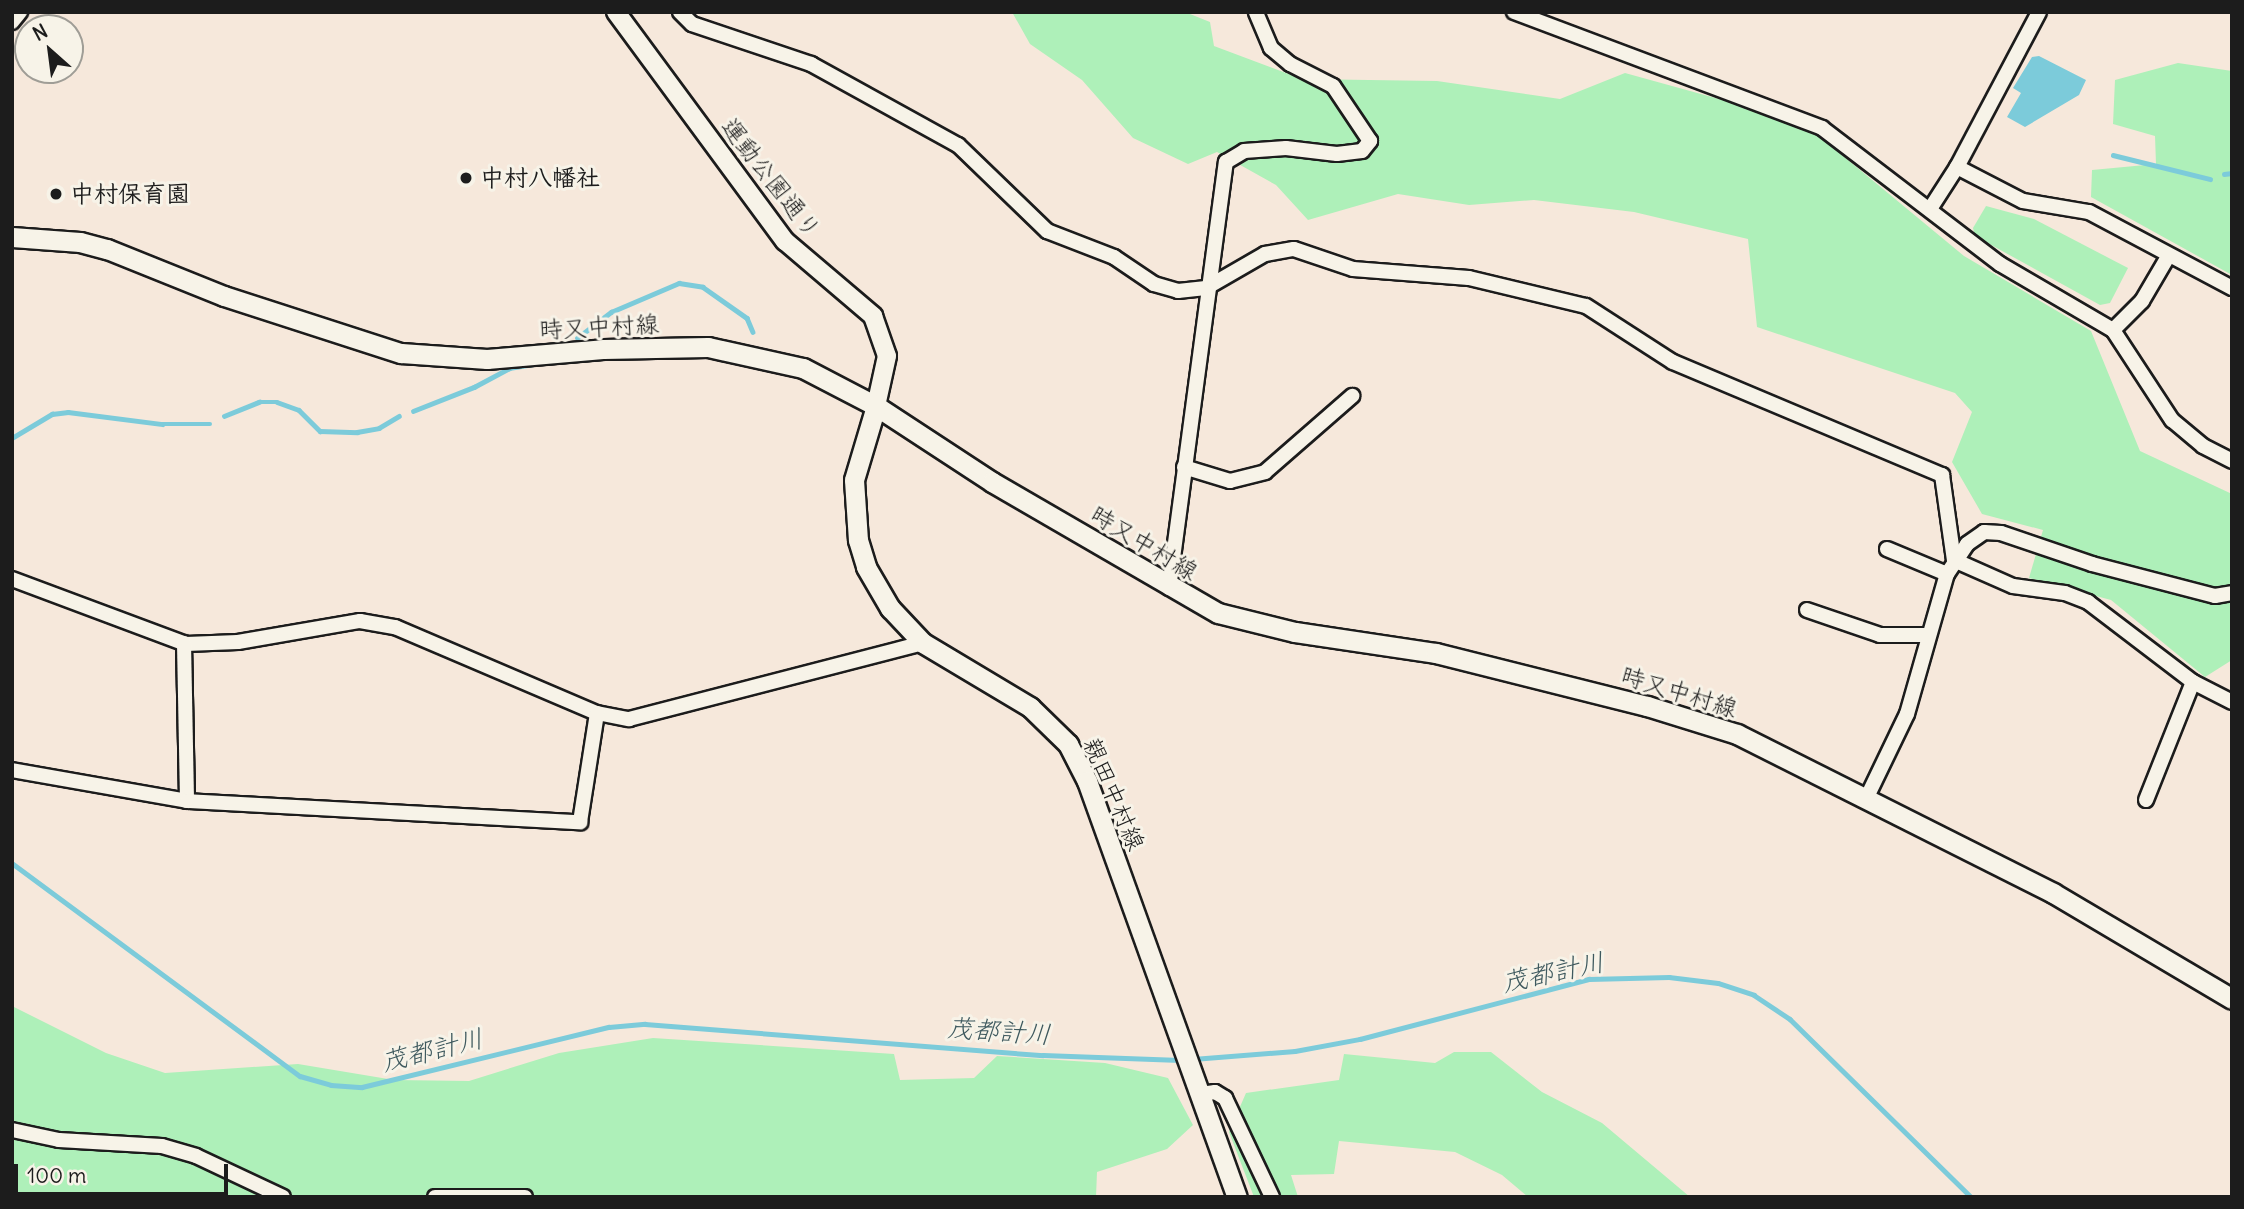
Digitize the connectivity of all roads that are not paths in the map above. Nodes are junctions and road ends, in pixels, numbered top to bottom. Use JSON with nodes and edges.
{"nodes":[{"id":1,"x":20,"y":12,"type":"edge"},
{"id":2,"x":615,"y":12,"type":"edge"},
{"id":3,"x":680,"y":12,"type":"edge"},
{"id":4,"x":1256,"y":12,"type":"edge"},
{"id":5,"x":1514,"y":12,"type":"edge"},
{"id":6,"x":2039,"y":12,"type":"edge"},
{"id":7,"x":12,"y":22,"type":"edge"},
{"id":8,"x":1957,"y":167,"type":"junction"},
{"id":9,"x":1930,"y":209,"type":"junction"},
{"id":10,"x":12,"y":237,"type":"edge"},
{"id":11,"x":2169,"y":255,"type":"junction"},
{"id":12,"x":1206,"y":288,"type":"junction"},
{"id":13,"x":2232,"y":288,"type":"edge"},
{"id":14,"x":2113,"y":330,"type":"junction"},
{"id":15,"x":1352,"y":396,"type":"dead end"},
{"id":16,"x":876,"y":406,"type":"junction"},
{"id":17,"x":2232,"y":461,"type":"edge"},
{"id":18,"x":1184,"y":467,"type":"junction"},
{"id":19,"x":1887,"y":550,"type":"dead end"},
{"id":20,"x":1954,"y":560,"type":"junction"},
{"id":21,"x":1947,"y":574,"type":"junction"},
{"id":22,"x":12,"y":579,"type":"edge"},
{"id":23,"x":1169,"y":588,"type":"junction"},
{"id":24,"x":2232,"y":593,"type":"edge"},
{"id":25,"x":1807,"y":610,"type":"dead end"},
{"id":26,"x":1927,"y":635,"type":"junction"},
{"id":27,"x":184,"y":643,"type":"junction"},
{"id":28,"x":923,"y":643,"type":"junction"},
{"id":29,"x":2193,"y":682,"type":"junction"},
{"id":30,"x":2232,"y":702,"type":"edge"},
{"id":31,"x":597,"y":713,"type":"junction"},
{"id":32,"x":12,"y":769,"type":"edge"},
{"id":33,"x":1867,"y":797,"type":"junction"},
{"id":34,"x":2146,"y":800,"type":"dead end"},
{"id":35,"x":187,"y":801,"type":"junction"},
{"id":36,"x":2232,"y":999,"type":"edge"},
{"id":37,"x":1201,"y":1094,"type":"junction"},
{"id":38,"x":12,"y":1130,"type":"edge"},
{"id":39,"x":283,"y":1197,"type":"edge"},
{"id":40,"x":435,"y":1197,"type":"edge"},
{"id":41,"x":525,"y":1197,"type":"edge"},
{"id":42,"x":1237,"y":1197,"type":"edge"},
{"id":43,"x":1272,"y":1197,"type":"edge"}],
"edges":[{"from":1,"to":7,"type":"street"},
{"from":2,"to":16,"type":"street","name":"運動公園通り"},
{"from":3,"to":12,"type":"street"},
{"from":4,"to":12,"type":"street"},
{"from":5,"to":9,"type":"street"},
{"from":6,"to":8,"type":"street"},
{"from":8,"to":9,"type":"street"},
{"from":8,"to":11,"type":"street"},
{"from":9,"to":14,"type":"street"},
{"from":10,"to":16,"type":"main road","name":"時又中村線"},
{"from":11,"to":13,"type":"street"},
{"from":11,"to":14,"type":"street"},
{"from":12,"to":18,"type":"street"},
{"from":12,"to":20,"type":"street"},
{"from":14,"to":17,"type":"street"},
{"from":15,"to":18,"type":"street"},
{"from":16,"to":23,"type":"main road","name":"時又中村線"},
{"from":16,"to":28,"type":"main road","name":"親田中村線"},
{"from":18,"to":23,"type":"street"},
{"from":19,"to":21,"type":"street"},
{"from":20,"to":21,"type":"street"},
{"from":20,"to":24,"type":"street"},
{"from":20,"to":29,"type":"street"},
{"from":21,"to":26,"type":"street"},
{"from":22,"to":27,"type":"street"},
{"from":23,"to":33,"type":"main road","name":"時又中村線"},
{"from":25,"to":26,"type":"street"},
{"from":26,"to":33,"type":"street"},
{"from":27,"to":31,"type":"street"},
{"from":27,"to":35,"type":"street"},
{"from":28,"to":31,"type":"street"},
{"from":28,"to":37,"type":"main road","name":"親田中村線"},
{"from":29,"to":30,"type":"street"},
{"from":29,"to":34,"type":"street"},
{"from":31,"to":35,"type":"street"},
{"from":32,"to":35,"type":"street"},
{"from":33,"to":36,"type":"main road","name":"時又中村線"},
{"from":37,"to":42,"type":"main road","name":"親田中村線"},
{"from":37,"to":43,"type":"street"},
{"from":38,"to":39,"type":"street"},
{"from":40,"to":41,"type":"street"}]}
